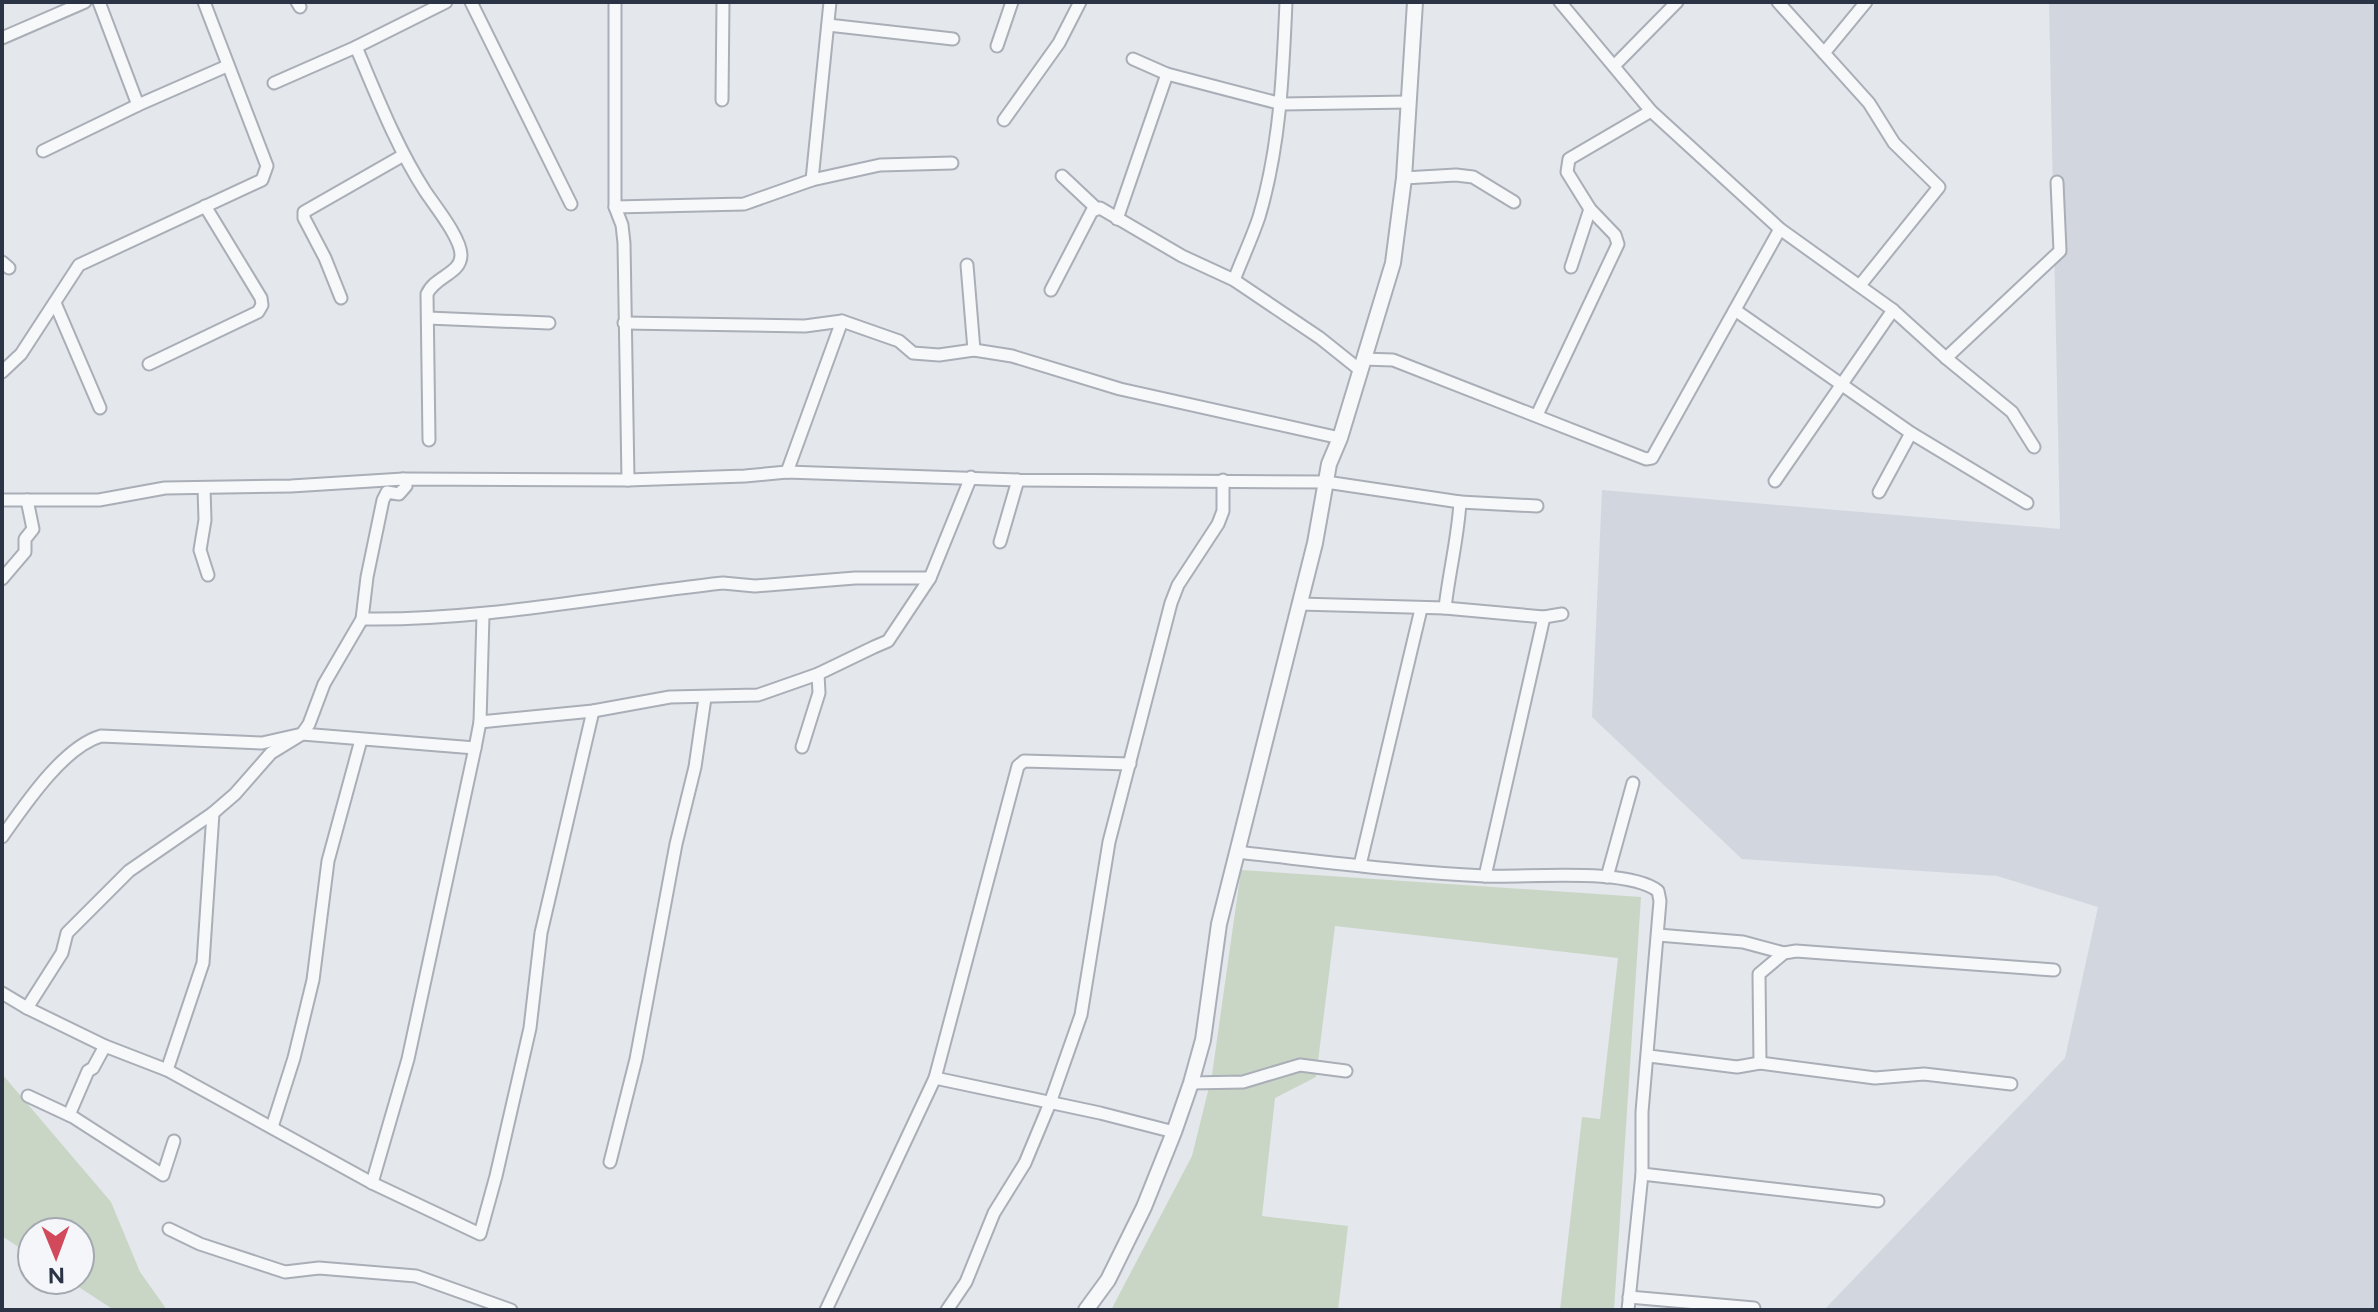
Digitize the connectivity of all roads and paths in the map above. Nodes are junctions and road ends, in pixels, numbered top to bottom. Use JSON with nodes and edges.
{"nodes":[{"id":1,"x":85,"y":2,"type":"edge"},
{"id":2,"x":99,"y":2,"type":"edge"},
{"id":3,"x":204,"y":2,"type":"edge"},
{"id":4,"x":446,"y":2,"type":"edge"},
{"id":5,"x":471,"y":2,"type":"edge"},
{"id":6,"x":615,"y":2,"type":"edge"},
{"id":7,"x":723,"y":2,"type":"edge"},
{"id":8,"x":830,"y":2,"type":"edge"},
{"id":9,"x":1012,"y":2,"type":"edge"},
{"id":10,"x":1080,"y":2,"type":"edge"},
{"id":11,"x":1286,"y":2,"type":"edge"},
{"id":12,"x":1415,"y":2,"type":"edge"},
{"id":13,"x":1560,"y":2,"type":"edge"},
{"id":14,"x":1677,"y":2,"type":"edge"},
{"id":15,"x":1778,"y":2,"type":"edge"},
{"id":16,"x":1866,"y":2,"type":"edge"},
{"id":17,"x":828,"y":25,"type":"junction"},
{"id":18,"x":2,"y":38,"type":"edge"},
{"id":19,"x":953,"y":39,"type":"dead end"},
{"id":20,"x":997,"y":46,"type":"dead end"},
{"id":21,"x":356,"y":47,"type":"junction"},
{"id":22,"x":1824,"y":53,"type":"junction"},
{"id":23,"x":1133,"y":59,"type":"dead end"},
{"id":24,"x":227,"y":66,"type":"junction"},
{"id":25,"x":1614,"y":66,"type":"junction"},
{"id":26,"x":1167,"y":74,"type":"junction"},
{"id":27,"x":274,"y":83,"type":"dead end"},
{"id":28,"x":722,"y":100,"type":"dead end"},
{"id":29,"x":1409,"y":102,"type":"junction"},
{"id":30,"x":1282,"y":104,"type":"junction"},
{"id":31,"x":138,"y":105,"type":"junction"},
{"id":32,"x":1651,"y":111,"type":"junction"},
{"id":33,"x":1004,"y":120,"type":"dead end"},
{"id":34,"x":43,"y":151,"type":"dead end"},
{"id":35,"x":402,"y":156,"type":"junction"},
{"id":36,"x":952,"y":163,"type":"dead end"},
{"id":37,"x":1062,"y":176,"type":"dead end"},
{"id":38,"x":1404,"y":178,"type":"junction"},
{"id":39,"x":812,"y":180,"type":"junction"},
{"id":40,"x":2057,"y":182,"type":"dead end"},
{"id":41,"x":1514,"y":202,"type":"dead end"},
{"id":42,"x":571,"y":204,"type":"dead end"},
{"id":43,"x":205,"y":206,"type":"junction"},
{"id":44,"x":615,"y":207,"type":"junction"},
{"id":45,"x":1096,"y":208,"type":"junction"},
{"id":46,"x":1590,"y":209,"type":"junction"},
{"id":47,"x":1117,"y":219,"type":"junction"},
{"id":48,"x":1780,"y":229,"type":"junction"},
{"id":49,"x":967,"y":265,"type":"dead end"},
{"id":50,"x":1571,"y":267,"type":"dead end"},
{"id":51,"x":1234,"y":280,"type":"junction"},
{"id":52,"x":1861,"y":284,"type":"junction"},
{"id":53,"x":1051,"y":290,"type":"dead end"},
{"id":54,"x":341,"y":298,"type":"dead end"},
{"id":55,"x":55,"y":303,"type":"junction"},
{"id":56,"x":1735,"y":310,"type":"junction"},
{"id":57,"x":1893,"y":310,"type":"junction"},
{"id":58,"x":428,"y":318,"type":"junction"},
{"id":59,"x":842,"y":321,"type":"junction"},
{"id":60,"x":549,"y":323,"type":"dead end"},
{"id":61,"x":624,"y":323,"type":"junction"},
{"id":62,"x":974,"y":350,"type":"junction"},
{"id":63,"x":1946,"y":358,"type":"junction"},
{"id":64,"x":149,"y":364,"type":"dead end"},
{"id":65,"x":1362,"y":364,"type":"junction"},
{"id":66,"x":2,"y":372,"type":"edge"},
{"id":67,"x":1841,"y":384,"type":"junction"},
{"id":68,"x":100,"y":408,"type":"dead end"},
{"id":69,"x":1537,"y":415,"type":"junction"},
{"id":70,"x":1911,"y":433,"type":"junction"},
{"id":71,"x":1340,"y":438,"type":"junction"},
{"id":72,"x":429,"y":440,"type":"dead end"},
{"id":73,"x":2034,"y":447,"type":"dead end"},
{"id":74,"x":787,"y":472,"type":"junction"},
{"id":75,"x":971,"y":477,"type":"junction"},
{"id":76,"x":403,"y":479,"type":"junction"},
{"id":77,"x":628,"y":480,"type":"junction"},
{"id":78,"x":1018,"y":480,"type":"junction"},
{"id":79,"x":1223,"y":480,"type":"junction"},
{"id":80,"x":1775,"y":481,"type":"dead end"},
{"id":81,"x":1326,"y":482,"type":"junction"},
{"id":82,"x":204,"y":488,"type":"junction"},
{"id":83,"x":1879,"y":492,"type":"dead end"},
{"id":84,"x":2,"y":500,"type":"edge"},
{"id":85,"x":27,"y":500,"type":"junction"},
{"id":86,"x":1460,"y":502,"type":"junction"},
{"id":87,"x":2027,"y":503,"type":"dead end"},
{"id":88,"x":1537,"y":506,"type":"dead end"},
{"id":89,"x":1000,"y":542,"type":"dead end"},
{"id":90,"x":208,"y":575,"type":"dead end"},
{"id":91,"x":930,"y":578,"type":"junction"},
{"id":92,"x":2,"y":579,"type":"edge"},
{"id":93,"x":1299,"y":604,"type":"junction"},
{"id":94,"x":1445,"y":608,"type":"junction"},
{"id":95,"x":1421,"y":609,"type":"junction"},
{"id":96,"x":1562,"y":614,"type":"dead end"},
{"id":97,"x":483,"y":615,"type":"junction"},
{"id":98,"x":1544,"y":617,"type":"junction"},
{"id":99,"x":362,"y":619,"type":"junction"},
{"id":100,"x":818,"y":674,"type":"junction"},
{"id":101,"x":705,"y":698,"type":"junction"},
{"id":102,"x":593,"y":711,"type":"junction"},
{"id":103,"x":480,"y":722,"type":"junction"},
{"id":104,"x":302,"y":734,"type":"junction"},
{"id":105,"x":361,"y":740,"type":"junction"},
{"id":106,"x":802,"y":747,"type":"dead end"},
{"id":107,"x":475,"y":748,"type":"junction"},
{"id":108,"x":1130,"y":764,"type":"junction"},
{"id":109,"x":1633,"y":783,"type":"dead end"},
{"id":110,"x":213,"y":813,"type":"junction"},
{"id":111,"x":2,"y":837,"type":"edge"},
{"id":112,"x":1236,"y":852,"type":"junction"},
{"id":113,"x":1360,"y":865,"type":"junction"},
{"id":114,"x":1485,"y":876,"type":"junction"},
{"id":115,"x":1607,"y":877,"type":"junction"},
{"id":116,"x":1658,"y":935,"type":"junction"},
{"id":117,"x":1784,"y":953,"type":"junction"},
{"id":118,"x":2054,"y":970,"type":"dead end"},
{"id":119,"x":2,"y":993,"type":"edge"},
{"id":120,"x":27,"y":1008,"type":"junction"},
{"id":121,"x":105,"y":1046,"type":"junction"},
{"id":122,"x":1649,"y":1056,"type":"junction"},
{"id":123,"x":1760,"y":1063,"type":"junction"},
{"id":124,"x":167,"y":1070,"type":"junction"},
{"id":125,"x":1346,"y":1071,"type":"dead end"},
{"id":126,"x":935,"y":1078,"type":"junction"},
{"id":127,"x":1191,"y":1083,"type":"junction"},
{"id":128,"x":2011,"y":1084,"type":"dead end"},
{"id":129,"x":28,"y":1096,"type":"dead end"},
{"id":130,"x":1050,"y":1103,"type":"junction"},
{"id":131,"x":69,"y":1115,"type":"junction"},
{"id":132,"x":272,"y":1127,"type":"junction"},
{"id":133,"x":1174,"y":1132,"type":"junction"},
{"id":134,"x":174,"y":1141,"type":"dead end"},
{"id":135,"x":610,"y":1162,"type":"dead end"},
{"id":136,"x":1642,"y":1174,"type":"junction"},
{"id":137,"x":372,"y":1183,"type":"junction"},
{"id":138,"x":1878,"y":1201,"type":"dead end"},
{"id":139,"x":169,"y":1229,"type":"dead end"},
{"id":140,"x":1629,"y":1304,"type":"edge"},
{"id":141,"x":1754,"y":1308,"type":"edge"},
{"id":142,"x":511,"y":1310,"type":"edge"},
{"id":143,"x":826,"y":1310,"type":"edge"},
{"id":144,"x":947,"y":1310,"type":"edge"},
{"id":145,"x":1086,"y":1310,"type":"edge"}],
"edges":[{"from":1,"to":18,"type":"street"},
{"from":2,"to":31,"type":"street"},
{"from":3,"to":24,"type":"street"},
{"from":4,"to":21,"type":"street"},
{"from":5,"to":42,"type":"street"},
{"from":6,"to":44,"type":"street"},
{"from":7,"to":28,"type":"street"},
{"from":8,"to":17,"type":"street"},
{"from":9,"to":20,"type":"street"},
{"from":10,"to":33,"type":"street"},
{"from":11,"to":30,"type":"street"},
{"from":12,"to":29,"type":"street"},
{"from":13,"to":25,"type":"street"},
{"from":14,"to":25,"type":"street"},
{"from":15,"to":22,"type":"street"},
{"from":16,"to":22,"type":"street"},
{"from":17,"to":19,"type":"street"},
{"from":17,"to":39,"type":"street"},
{"from":21,"to":27,"type":"street"},
{"from":21,"to":35,"type":"street"},
{"from":22,"to":52,"type":"street"},
{"from":23,"to":26,"type":"street"},
{"from":24,"to":31,"type":"street"},
{"from":24,"to":43,"type":"street"},
{"from":25,"to":32,"type":"street"},
{"from":26,"to":30,"type":"street"},
{"from":26,"to":47,"type":"street"},
{"from":29,"to":30,"type":"street"},
{"from":29,"to":38,"type":"street"},
{"from":30,"to":51,"type":"street"},
{"from":31,"to":34,"type":"street"},
{"from":32,"to":46,"type":"street"},
{"from":32,"to":48,"type":"street"},
{"from":35,"to":54,"type":"street"},
{"from":35,"to":58,"type":"street"},
{"from":36,"to":39,"type":"street"},
{"from":37,"to":45,"type":"street"},
{"from":38,"to":41,"type":"street"},
{"from":38,"to":65,"type":"street"},
{"from":39,"to":44,"type":"street"},
{"from":40,"to":63,"type":"street"},
{"from":43,"to":55,"type":"street"},
{"from":43,"to":64,"type":"street"},
{"from":44,"to":61,"type":"street"},
{"from":45,"to":47,"type":"street"},
{"from":45,"to":53,"type":"street"},
{"from":46,"to":50,"type":"street"},
{"from":46,"to":69,"type":"street"},
{"from":47,"to":51,"type":"street"},
{"from":48,"to":52,"type":"street"},
{"from":48,"to":56,"type":"street"},
{"from":49,"to":62,"type":"street"},
{"from":51,"to":65,"type":"street"},
{"from":52,"to":57,"type":"street"},
{"from":55,"to":66,"type":"street"},
{"from":55,"to":68,"type":"street"},
{"from":56,"to":67,"type":"street"},
{"from":56,"to":69,"type":"street"},
{"from":57,"to":63,"type":"street"},
{"from":57,"to":67,"type":"street"},
{"from":58,"to":60,"type":"street"},
{"from":58,"to":72,"type":"street"},
{"from":59,"to":61,"type":"street"},
{"from":59,"to":62,"type":"street"},
{"from":59,"to":74,"type":"street"},
{"from":61,"to":77,"type":"street"},
{"from":62,"to":71,"type":"street"},
{"from":63,"to":73,"type":"street"},
{"from":65,"to":69,"type":"street"},
{"from":65,"to":71,"type":"street"},
{"from":67,"to":70,"type":"street"},
{"from":67,"to":80,"type":"street"},
{"from":70,"to":83,"type":"street"},
{"from":70,"to":87,"type":"street"},
{"from":71,"to":81,"type":"street"},
{"from":74,"to":75,"type":"street"},
{"from":74,"to":77,"type":"street"},
{"from":75,"to":78,"type":"street"},
{"from":75,"to":91,"type":"street"},
{"from":76,"to":77,"type":"street"},
{"from":76,"to":82,"type":"street"},
{"from":76,"to":99,"type":"street"},
{"from":78,"to":79,"type":"street"},
{"from":78,"to":89,"type":"street"},
{"from":79,"to":81,"type":"street"},
{"from":79,"to":108,"type":"street"},
{"from":81,"to":86,"type":"street"},
{"from":81,"to":93,"type":"street"},
{"from":82,"to":85,"type":"street"},
{"from":82,"to":90,"type":"street"},
{"from":84,"to":85,"type":"street"},
{"from":85,"to":92,"type":"street"},
{"from":86,"to":88,"type":"street"},
{"from":86,"to":94,"type":"street"},
{"from":91,"to":97,"type":"street"},
{"from":91,"to":100,"type":"street"},
{"from":93,"to":95,"type":"street"},
{"from":93,"to":112,"type":"street"},
{"from":94,"to":95,"type":"street"},
{"from":94,"to":98,"type":"street"},
{"from":95,"to":113,"type":"street"},
{"from":96,"to":98,"type":"street"},
{"from":97,"to":99,"type":"street"},
{"from":97,"to":103,"type":"street"},
{"from":98,"to":114,"type":"street"},
{"from":99,"to":104,"type":"street"},
{"from":100,"to":101,"type":"street"},
{"from":100,"to":106,"type":"street"},
{"from":101,"to":102,"type":"street"},
{"from":101,"to":135,"type":"street"},
{"from":102,"to":103,"type":"street"},
{"from":102,"to":137,"type":"street"},
{"from":103,"to":107,"type":"street"},
{"from":104,"to":105,"type":"street"},
{"from":104,"to":110,"type":"street"},
{"from":104,"to":111,"type":"street"},
{"from":105,"to":107,"type":"street"},
{"from":105,"to":132,"type":"street"},
{"from":107,"to":137,"type":"street"},
{"from":108,"to":126,"type":"street"},
{"from":108,"to":130,"type":"street"},
{"from":109,"to":115,"type":"street"},
{"from":110,"to":120,"type":"street"},
{"from":110,"to":124,"type":"street"},
{"from":112,"to":113,"type":"street"},
{"from":112,"to":127,"type":"street"},
{"from":113,"to":114,"type":"street"},
{"from":114,"to":115,"type":"street"},
{"from":115,"to":116,"type":"street"},
{"from":116,"to":117,"type":"street"},
{"from":116,"to":122,"type":"street"},
{"from":117,"to":118,"type":"street"},
{"from":117,"to":123,"type":"street"},
{"from":119,"to":120,"type":"street"},
{"from":120,"to":121,"type":"street"},
{"from":121,"to":124,"type":"street"},
{"from":121,"to":131,"type":"street"},
{"from":122,"to":123,"type":"street"},
{"from":122,"to":136,"type":"street"},
{"from":123,"to":128,"type":"street"},
{"from":124,"to":132,"type":"street"},
{"from":125,"to":127,"type":"street"},
{"from":126,"to":130,"type":"street"},
{"from":126,"to":143,"type":"street"},
{"from":127,"to":133,"type":"street"},
{"from":129,"to":131,"type":"street"},
{"from":130,"to":133,"type":"street"},
{"from":130,"to":144,"type":"street"},
{"from":131,"to":134,"type":"street"},
{"from":132,"to":137,"type":"street"},
{"from":133,"to":145,"type":"street"},
{"from":136,"to":138,"type":"street"},
{"from":136,"to":140,"type":"street"},
{"from":139,"to":142,"type":"street"},
{"from":140,"to":141,"type":"street"}]}
